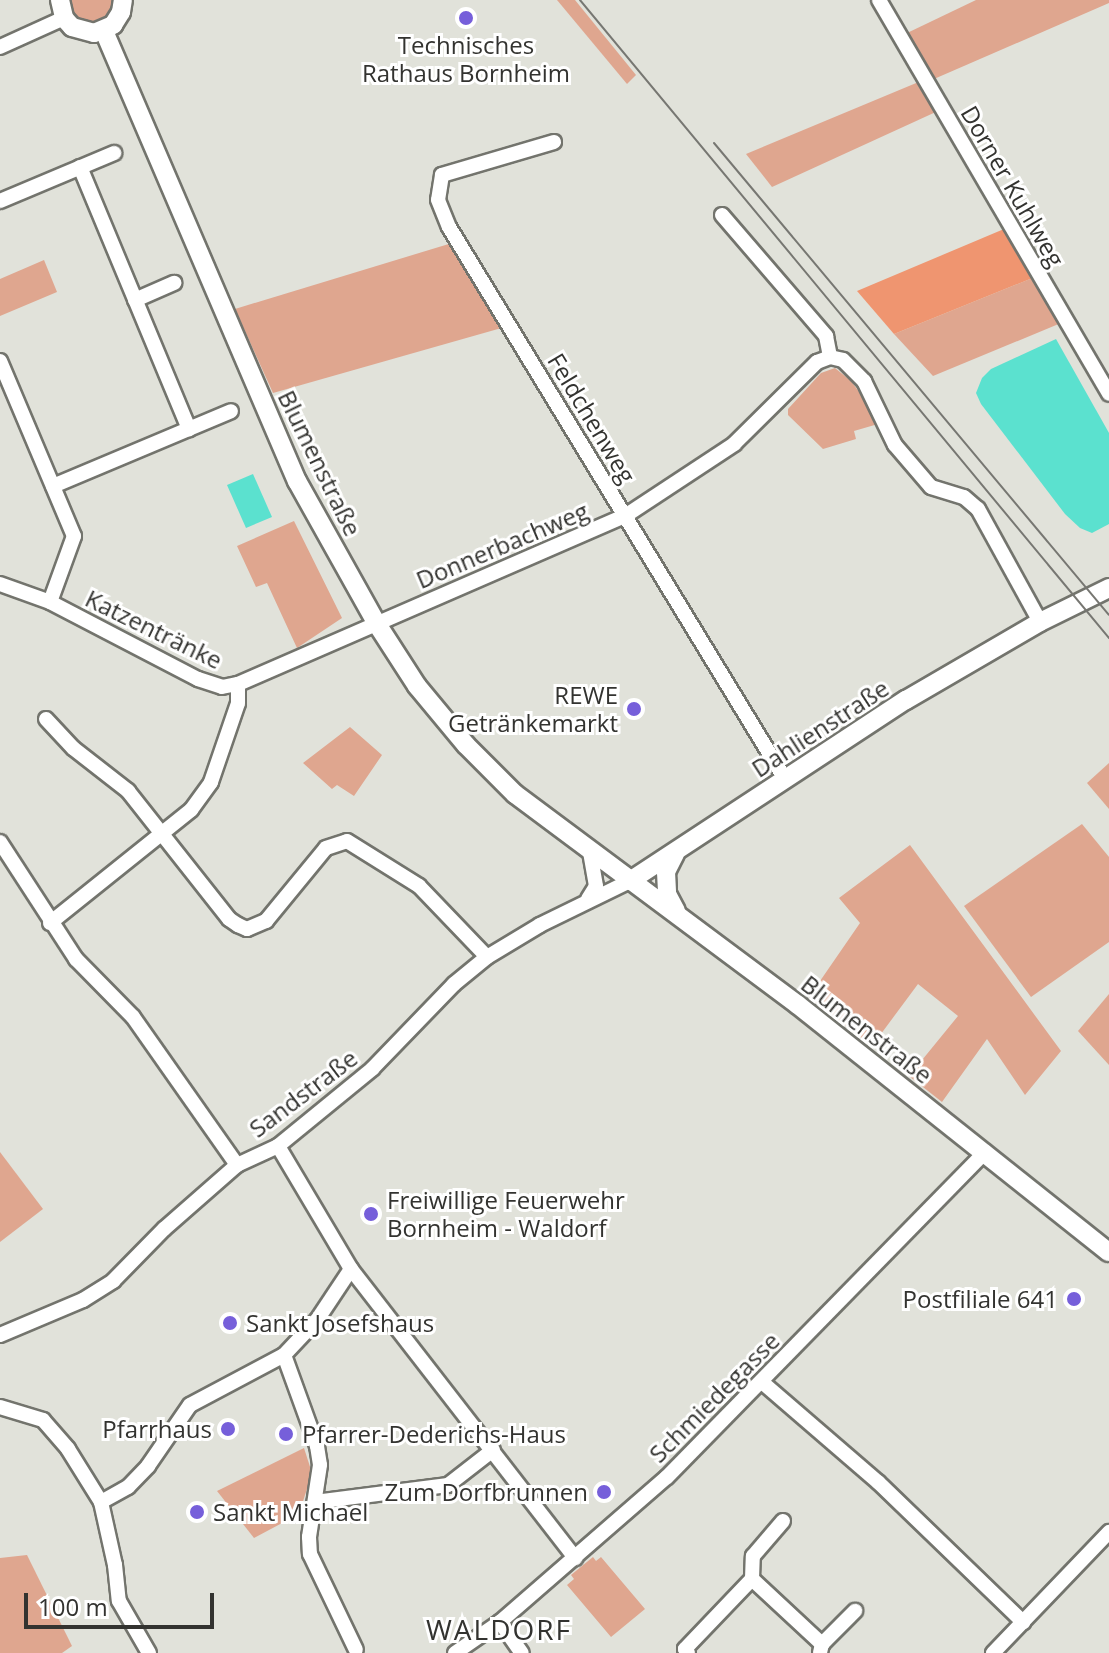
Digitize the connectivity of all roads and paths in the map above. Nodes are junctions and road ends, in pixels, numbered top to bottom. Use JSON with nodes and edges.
{"nodes":[{"id":1,"x":123,"y":0,"type":"edge"},
{"id":2,"x":879,"y":0,"type":"edge"},
{"id":3,"x":62,"y":9,"type":"edge"},
{"id":4,"x":104,"y":31,"type":"junction"},
{"id":5,"x":0,"y":47,"type":"edge"},
{"id":6,"x":554,"y":142,"type":"dead end"},
{"id":7,"x":114,"y":153,"type":"dead end"},
{"id":8,"x":80,"y":167,"type":"junction"},
{"id":9,"x":0,"y":201,"type":"edge"},
{"id":10,"x":722,"y":215,"type":"dead end"},
{"id":11,"x":174,"y":283,"type":"dead end"},
{"id":12,"x":135,"y":300,"type":"junction"},
{"id":13,"x":830,"y":357,"type":"junction"},
{"id":14,"x":1,"y":367,"type":"edge"},
{"id":15,"x":1109,"y":394,"type":"edge"},
{"id":16,"x":231,"y":411,"type":"dead end"},
{"id":17,"x":189,"y":429,"type":"junction"},
{"id":18,"x":53,"y":486,"type":"junction"},
{"id":19,"x":625,"y":516,"type":"junction"},
{"id":20,"x":0,"y":584,"type":"edge"},
{"id":21,"x":1109,"y":588,"type":"edge"},
{"id":22,"x":50,"y":602,"type":"junction"},
{"id":23,"x":1040,"y":622,"type":"junction"},
{"id":24,"x":377,"y":624,"type":"junction"},
{"id":25,"x":238,"y":684,"type":"junction"},
{"id":26,"x":46,"y":719,"type":"dead end"},
{"id":27,"x":785,"y":779,"type":"junction"},
{"id":28,"x":161,"y":835,"type":"junction"},
{"id":29,"x":0,"y":842,"type":"edge"},
{"id":30,"x":590,"y":852,"type":"junction"},
{"id":31,"x":675,"y":854,"type":"junction"},
{"id":32,"x":630,"y":881,"type":"junction"},
{"id":33,"x":588,"y":900,"type":"junction"},
{"id":34,"x":677,"y":914,"type":"junction"},
{"id":35,"x":50,"y":923,"type":"junction"},
{"id":36,"x":487,"y":957,"type":"junction"},
{"id":37,"x":278,"y":1146,"type":"junction"},
{"id":38,"x":985,"y":1152,"type":"junction"},
{"id":39,"x":237,"y":1165,"type":"junction"},
{"id":40,"x":1109,"y":1252,"type":"edge"},
{"id":41,"x":351,"y":1269,"type":"junction"},
{"id":42,"x":0,"y":1335,"type":"edge"},
{"id":43,"x":284,"y":1355,"type":"junction"},
{"id":44,"x":762,"y":1382,"type":"junction"},
{"id":45,"x":0,"y":1407,"type":"edge"},
{"id":46,"x":493,"y":1450,"type":"junction"},
{"id":47,"x":101,"y":1502,"type":"junction"},
{"id":48,"x":315,"y":1502,"type":"junction"},
{"id":49,"x":783,"y":1521,"type":"dead end"},
{"id":50,"x":1109,"y":1532,"type":"edge"},
{"id":51,"x":575,"y":1558,"type":"junction"},
{"id":52,"x":752,"y":1579,"type":"junction"},
{"id":53,"x":855,"y":1611,"type":"dead end"},
{"id":54,"x":500,"y":1622,"type":"junction"},
{"id":55,"x":1023,"y":1622,"type":"junction"},
{"id":56,"x":821,"y":1648,"type":"edge"},
{"id":57,"x":355,"y":1652,"type":"edge"},
{"id":58,"x":149,"y":1653,"type":"edge"},
{"id":59,"x":455,"y":1653,"type":"edge"},
{"id":60,"x":522,"y":1653,"type":"edge"},
{"id":61,"x":688,"y":1653,"type":"edge"},
{"id":62,"x":993,"y":1653,"type":"edge"}],
"edges":[{"from":1,"to":4,"type":"main road"},
{"from":2,"to":15,"type":"street","name":"Dorner Kuhlweg"},
{"from":3,"to":4,"type":"main road"},
{"from":3,"to":5,"type":"street"},
{"from":4,"to":24,"type":"main road","name":"Blumenstraße"},
{"from":6,"to":19,"type":"street","name":"Feldchenweg"},
{"from":7,"to":8,"type":"street"},
{"from":8,"to":9,"type":"street"},
{"from":8,"to":12,"type":"street"},
{"from":10,"to":13,"type":"street"},
{"from":11,"to":12,"type":"street"},
{"from":12,"to":17,"type":"street"},
{"from":13,"to":19,"type":"street","name":"Donnerbachweg"},
{"from":13,"to":23,"type":"street"},
{"from":14,"to":18,"type":"street"},
{"from":16,"to":17,"type":"street"},
{"from":17,"to":18,"type":"street"},
{"from":18,"to":22,"type":"street"},
{"from":19,"to":24,"type":"street","name":"Donnerbachweg"},
{"from":19,"to":27,"type":"street","name":"Feldchenweg"},
{"from":20,"to":22,"type":"street","name":"Katzentränke"},
{"from":21,"to":23,"type":"main road","name":"Dahlienstraße"},
{"from":22,"to":25,"type":"street","name":"Katzentränke"},
{"from":23,"to":27,"type":"main road","name":"Dahlienstraße"},
{"from":24,"to":25,"type":"street","name":"Katzentränke"},
{"from":24,"to":30,"type":"main road","name":"Blumenstraße"},
{"from":25,"to":28,"type":"street"},
{"from":26,"to":28,"type":"street"},
{"from":27,"to":31,"type":"main road","name":"Dahlienstraße"},
{"from":28,"to":35,"type":"street"},
{"from":28,"to":36,"type":"street"},
{"from":29,"to":35,"type":"street"},
{"from":30,"to":32,"type":"main road","name":"Blumenstraße"},
{"from":30,"to":33,"type":"street"},
{"from":31,"to":32,"type":"main road","name":"Dahlienstraße"},
{"from":31,"to":34,"type":"main road"},
{"from":32,"to":33,"type":"street","name":"Sandstraße"},
{"from":32,"to":34,"type":"main road","name":"Blumenstraße"},
{"from":33,"to":36,"type":"street","name":"Sandstraße"},
{"from":34,"to":38,"type":"main road","name":"Blumenstraße"},
{"from":35,"to":39,"type":"street"},
{"from":36,"to":37,"type":"street","name":"Sandstraße"},
{"from":37,"to":39,"type":"street","name":"Sandstraße"},
{"from":37,"to":41,"type":"street"},
{"from":38,"to":40,"type":"main road","name":"Blumenstraße"},
{"from":38,"to":44,"type":"street","name":"Schmiedegasse"},
{"from":39,"to":42,"type":"street","name":"Sandstraße"},
{"from":41,"to":43,"type":"street"},
{"from":41,"to":46,"type":"street"},
{"from":43,"to":47,"type":"street"},
{"from":43,"to":48,"type":"street"},
{"from":44,"to":51,"type":"street","name":"Schmiedegasse"},
{"from":44,"to":55,"type":"street"},
{"from":45,"to":47,"type":"street"},
{"from":46,"to":48,"type":"street"},
{"from":46,"to":51,"type":"street"},
{"from":47,"to":58,"type":"street"},
{"from":48,"to":57,"type":"street"},
{"from":49,"to":52,"type":"street"},
{"from":50,"to":55,"type":"street"},
{"from":51,"to":54,"type":"street","name":"Schmiedegasse"},
{"from":52,"to":56,"type":"street"},
{"from":52,"to":61,"type":"street"},
{"from":53,"to":56,"type":"street"},
{"from":54,"to":59,"type":"street","name":"Schmiedegasse"},
{"from":54,"to":60,"type":"street"},
{"from":55,"to":62,"type":"street"}]}
